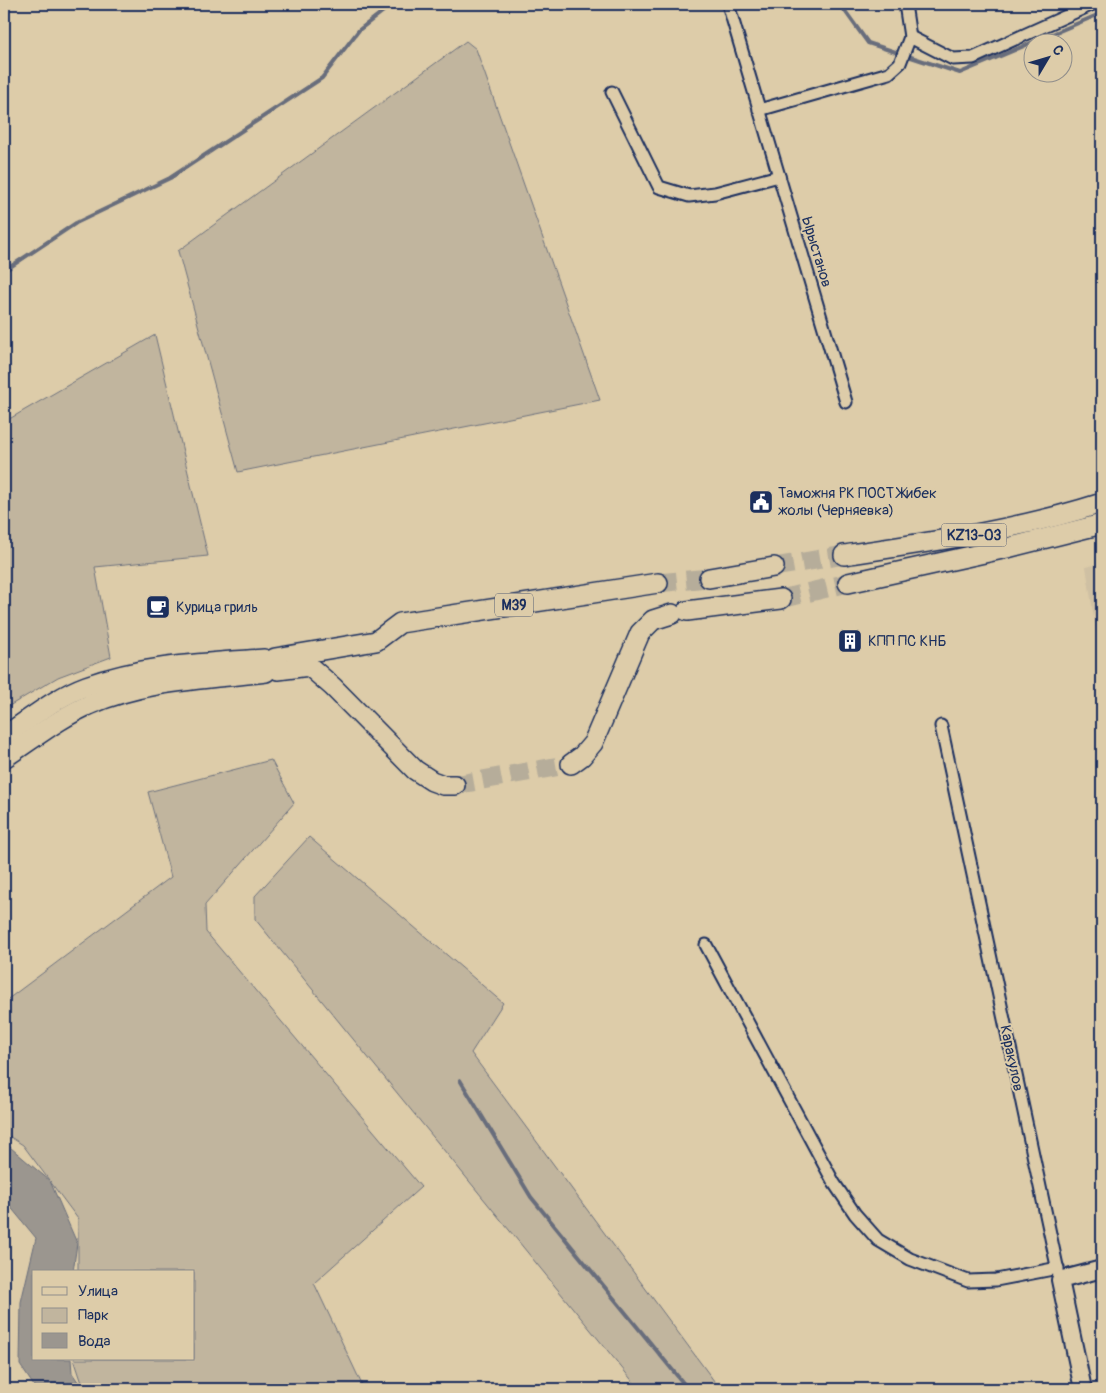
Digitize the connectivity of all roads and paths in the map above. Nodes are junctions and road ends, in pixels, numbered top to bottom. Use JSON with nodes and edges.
{"nodes":[{"id":1,"x":728,"y":4,"type":"edge"},
{"id":2,"x":905,"y":4,"type":"edge"},
{"id":3,"x":1093,"y":4,"type":"edge"},
{"id":4,"x":910,"y":37,"type":"junction"},
{"id":5,"x":612,"y":92,"type":"dead end"},
{"id":6,"x":759,"y":110,"type":"junction"},
{"id":7,"x":778,"y":176,"type":"junction"},
{"id":8,"x":846,"y":402,"type":"dead end"},
{"id":9,"x":1102,"y":503,"type":"edge"},
{"id":10,"x":1102,"y":524,"type":"edge"},
{"id":11,"x":844,"y":555,"type":"tunnel mouth"},
{"id":12,"x":774,"y":567,"type":"tunnel mouth"},
{"id":13,"x":710,"y":578,"type":"tunnel mouth"},
{"id":14,"x":658,"y":583,"type":"tunnel mouth"},
{"id":15,"x":848,"y":583,"type":"tunnel mouth"},
{"id":16,"x":781,"y":599,"type":"tunnel mouth"},
{"id":17,"x":271,"y":665,"type":"junction"},
{"id":18,"x":941,"y":726,"type":"dead end"},
{"id":19,"x":4,"y":736,"type":"edge"},
{"id":20,"x":4,"y":758,"type":"edge"},
{"id":21,"x":571,"y":764,"type":"tunnel mouth"},
{"id":22,"x":455,"y":785,"type":"tunnel mouth"},
{"id":23,"x":706,"y":945,"type":"dead end"},
{"id":24,"x":1102,"y":1270,"type":"edge"},
{"id":25,"x":1059,"y":1274,"type":"junction"},
{"id":26,"x":1082,"y":1389,"type":"edge"}],
"edges":[{"from":1,"to":6,"type":"street","name":"Ырыстанов"},
{"from":2,"to":4,"type":"street"},
{"from":3,"to":4,"type":"street"},
{"from":4,"to":6,"type":"street"},
{"from":5,"to":7,"type":"street"},
{"from":6,"to":7,"type":"street","name":"Ырыстанов"},
{"from":7,"to":8,"type":"street","name":"Ырыстанов"},
{"from":9,"to":11,"type":"highway","number":"KZ13-03"},
{"from":10,"to":15,"type":"highway","number":"KZ13-03"},
{"from":12,"to":13,"type":"highway"},
{"from":14,"to":17,"type":"highway","number":"M39"},
{"from":16,"to":21,"type":"highway"},
{"from":17,"to":19,"type":"highway","number":"M39"},
{"from":17,"to":20,"type":"highway","number":"M39"},
{"from":17,"to":22,"type":"highway","number":"M39"},
{"from":18,"to":25,"type":"street","name":"Каракулов"},
{"from":23,"to":25,"type":"street"},
{"from":24,"to":25,"type":"main road"},
{"from":25,"to":26,"type":"main road","name":"Каракулов"}]}
